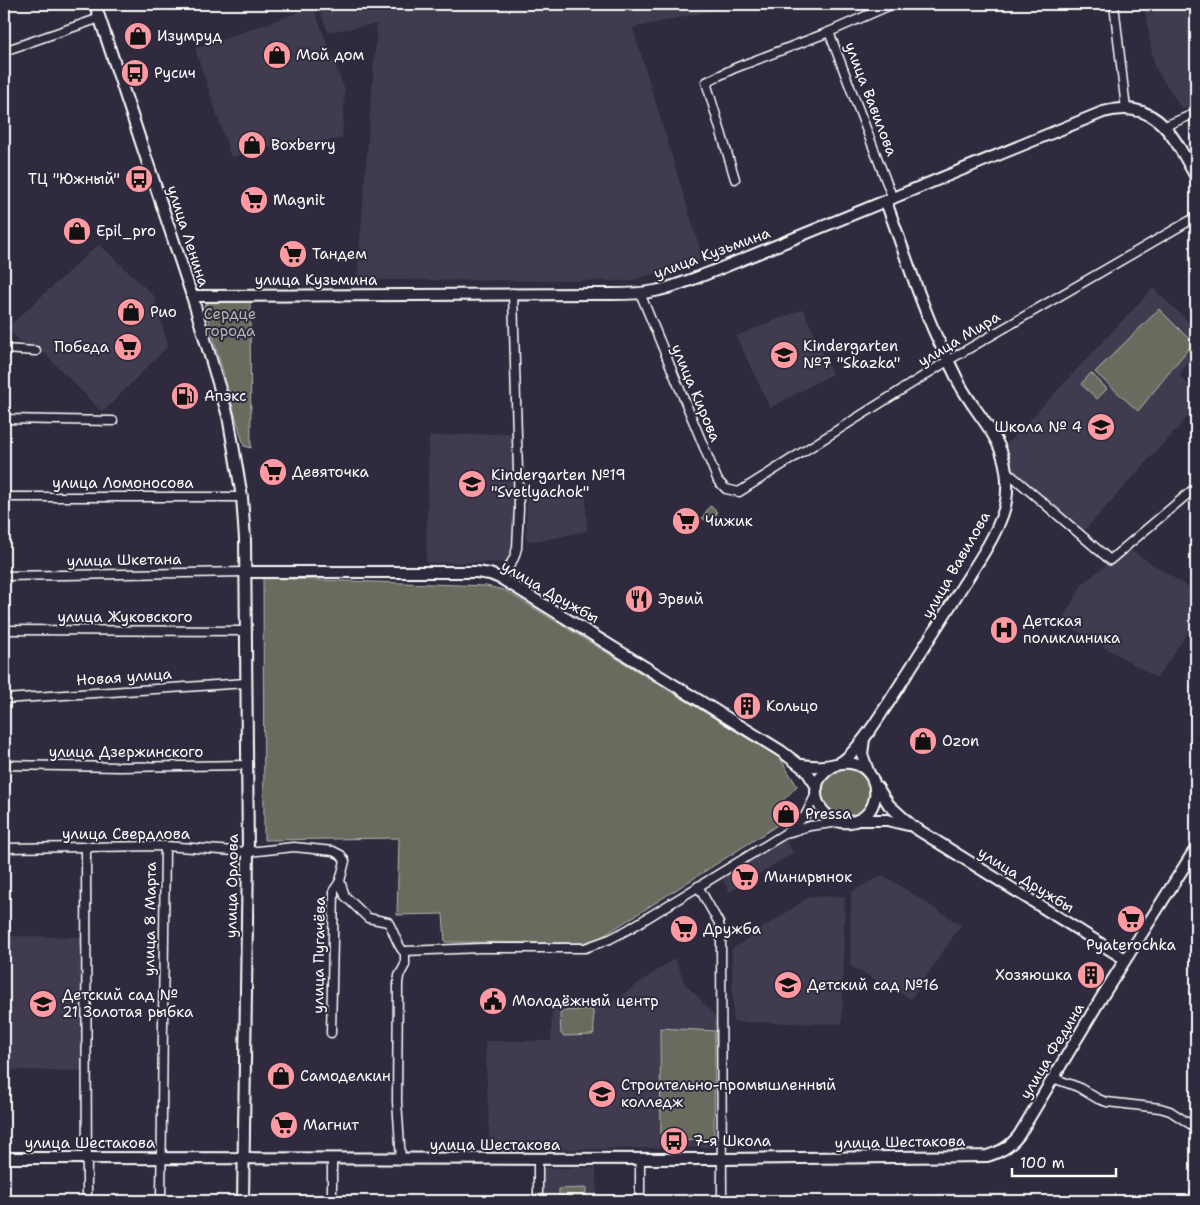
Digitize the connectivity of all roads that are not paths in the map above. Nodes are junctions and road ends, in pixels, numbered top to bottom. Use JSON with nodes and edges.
{"nodes":[{"id":1,"x":95,"y":4,"type":"edge"},
{"id":2,"x":894,"y":4,"type":"edge"},
{"id":3,"x":1114,"y":4,"type":"edge"},
{"id":4,"x":100,"y":18,"type":"junction"},
{"id":5,"x":829,"y":32,"type":"junction"},
{"id":6,"x":4,"y":51,"type":"edge"},
{"id":7,"x":1126,"y":109,"type":"junction"},
{"id":8,"x":1196,"y":113,"type":"edge"},
{"id":9,"x":1165,"y":126,"type":"junction"},
{"id":10,"x":1196,"y":177,"type":"edge"},
{"id":11,"x":735,"y":179,"type":"dead end"},
{"id":12,"x":889,"y":200,"type":"junction"},
{"id":13,"x":1196,"y":217,"type":"edge"},
{"id":14,"x":513,"y":293,"type":"junction"},
{"id":15,"x":640,"y":293,"type":"junction"},
{"id":16,"x":192,"y":296,"type":"junction"},
{"id":17,"x":4,"y":349,"type":"edge"},
{"id":18,"x":36,"y":351,"type":"dead end"},
{"id":19,"x":949,"y":360,"type":"junction"},
{"id":20,"x":4,"y":419,"type":"edge"},
{"id":21,"x":113,"y":421,"type":"dead end"},
{"id":22,"x":1006,"y":470,"type":"junction"},
{"id":23,"x":1196,"y":486,"type":"edge"},
{"id":24,"x":739,"y":492,"type":"joint"},
{"id":25,"x":4,"y":497,"type":"edge"},
{"id":26,"x":242,"y":497,"type":"junction"},
{"id":27,"x":245,"y":572,"type":"junction"},
{"id":28,"x":4,"y":576,"type":"edge"},
{"id":29,"x":502,"y":579,"type":"junction"},
{"id":30,"x":4,"y":630,"type":"edge"},
{"id":31,"x":246,"y":631,"type":"junction"},
{"id":32,"x":246,"y":683,"type":"junction"},
{"id":33,"x":4,"y":699,"type":"edge"},
{"id":34,"x":864,"y":739,"type":"junction"},
{"id":35,"x":838,"y":764,"type":"junction"},
{"id":36,"x":4,"y":765,"type":"edge"},
{"id":37,"x":802,"y":765,"type":"junction"},
{"id":38,"x":247,"y":766,"type":"junction"},
{"id":39,"x":872,"y":778,"type":"junction"},
{"id":40,"x":817,"y":790,"type":"junction"},
{"id":41,"x":857,"y":820,"type":"junction"},
{"id":42,"x":844,"y":822,"type":"junction"},
{"id":43,"x":912,"y":826,"type":"junction"},
{"id":44,"x":786,"y":833,"type":"junction"},
{"id":45,"x":165,"y":846,"type":"junction"},
{"id":46,"x":4,"y":848,"type":"edge"},
{"id":47,"x":86,"y":848,"type":"junction"},
{"id":48,"x":1196,"y":848,"type":"edge"},
{"id":49,"x":248,"y":852,"type":"junction"},
{"id":50,"x":340,"y":881,"type":"junction"},
{"id":51,"x":698,"y":886,"type":"junction"},
{"id":52,"x":405,"y":951,"type":"junction"},
{"id":53,"x":1125,"y":959,"type":"junction"},
{"id":54,"x":331,"y":1033,"type":"dead end"},
{"id":55,"x":1053,"y":1078,"type":"junction"},
{"id":56,"x":1196,"y":1128,"type":"edge"},
{"id":57,"x":986,"y":1156,"type":"joint"},
{"id":58,"x":4,"y":1158,"type":"edge"},
{"id":59,"x":161,"y":1158,"type":"junction"},
{"id":60,"x":242,"y":1158,"type":"junction"},
{"id":61,"x":87,"y":1159,"type":"junction"},
{"id":62,"x":722,"y":1159,"type":"junction"},
{"id":63,"x":332,"y":1160,"type":"junction"},
{"id":64,"x":401,"y":1160,"type":"junction"},
{"id":65,"x":538,"y":1160,"type":"junction"},
{"id":66,"x":640,"y":1160,"type":"junction"},
{"id":67,"x":1196,"y":1194,"type":"edge"},
{"id":68,"x":87,"y":1201,"type":"edge"},
{"id":69,"x":161,"y":1201,"type":"edge"},
{"id":70,"x":243,"y":1201,"type":"edge"},
{"id":71,"x":332,"y":1201,"type":"edge"},
{"id":72,"x":538,"y":1201,"type":"edge"},
{"id":73,"x":640,"y":1201,"type":"edge"},
{"id":74,"x":722,"y":1201,"type":"edge"},
{"id":75,"x":1191,"y":1201,"type":"edge"}],
"edges":[{"from":1,"to":4,"type":"street","name":"улица Ленина"},
{"from":2,"to":5,"type":"street"},
{"from":3,"to":7,"type":"street"},
{"from":4,"to":6,"type":"street"},
{"from":4,"to":16,"type":"street","name":"улица Ленина"},
{"from":5,"to":11,"type":"street","name":"улица Вавилова"},
{"from":5,"to":12,"type":"street","name":"улица Вавилова"},
{"from":7,"to":9,"type":"street"},
{"from":7,"to":12,"type":"street","name":"улица Кузьмина"},
{"from":8,"to":9,"type":"street"},
{"from":9,"to":10,"type":"street"},
{"from":12,"to":15,"type":"street","name":"улица Кузьмина"},
{"from":12,"to":19,"type":"street","name":"улица Вавилова"},
{"from":13,"to":19,"type":"street","name":"улица Мира"},
{"from":14,"to":15,"type":"street","name":"улица Кузьмина"},
{"from":14,"to":16,"type":"street","name":"улица Кузьмина"},
{"from":14,"to":29,"type":"street"},
{"from":15,"to":24,"type":"street","name":"улица Кирова"},
{"from":16,"to":26,"type":"street","name":"улица Ленина"},
{"from":17,"to":18,"type":"street"},
{"from":19,"to":22,"type":"street","name":"улица Вавилова"},
{"from":19,"to":24,"type":"street","name":"улица Мира"},
{"from":20,"to":21,"type":"street"},
{"from":22,"to":23,"type":"street"},
{"from":22,"to":34,"type":"street","name":"улица Вавилова"},
{"from":25,"to":26,"type":"street","name":"улица Ломоносова"},
{"from":26,"to":27,"type":"street","name":"улица Ленина"},
{"from":27,"to":28,"type":"street","name":"улица Шкетана"},
{"from":27,"to":29,"type":"street","name":"улица Дружбы"},
{"from":27,"to":31,"type":"street","name":"улица Орлова"},
{"from":29,"to":37,"type":"street","name":"улица Дружбы"},
{"from":30,"to":31,"type":"street","name":"улица Жуковского"},
{"from":31,"to":32,"type":"street","name":"улица Орлова"},
{"from":32,"to":33,"type":"street","name":"Новая улица"},
{"from":32,"to":38,"type":"street","name":"улица Орлова"},
{"from":34,"to":35,"type":"street","name":"улица Вавилова"},
{"from":34,"to":39,"type":"street"},
{"from":35,"to":37,"type":"street"},
{"from":35,"to":39,"type":"street"},
{"from":35,"to":40,"type":"street"},
{"from":36,"to":38,"type":"street","name":"улица Дзержинского"},
{"from":37,"to":40,"type":"street"},
{"from":38,"to":49,"type":"street","name":"улица Орлова"},
{"from":39,"to":41,"type":"street"},
{"from":39,"to":43,"type":"street"},
{"from":40,"to":42,"type":"street"},
{"from":40,"to":44,"type":"street"},
{"from":41,"to":42,"type":"street"},
{"from":41,"to":43,"type":"street"},
{"from":42,"to":44,"type":"street"},
{"from":43,"to":53,"type":"street","name":"улица Дружбы"},
{"from":44,"to":51,"type":"street"},
{"from":45,"to":47,"type":"street","name":"улица Свердлова"},
{"from":45,"to":49,"type":"street","name":"улица Свердлова"},
{"from":45,"to":59,"type":"street","name":"улица 8 Марта"},
{"from":46,"to":47,"type":"street","name":"улица Свердлова"},
{"from":47,"to":61,"type":"street"},
{"from":48,"to":53,"type":"street","name":"улица Федина"},
{"from":49,"to":50,"type":"street","name":"улица Пугачёва"},
{"from":49,"to":60,"type":"street","name":"улица Орлова"},
{"from":50,"to":52,"type":"street","name":"улица Пугачёва"},
{"from":50,"to":54,"type":"street","name":"улица Пугачёва"},
{"from":51,"to":52,"type":"street"},
{"from":51,"to":62,"type":"street"},
{"from":52,"to":64,"type":"street"},
{"from":53,"to":55,"type":"street","name":"улица Федина"},
{"from":55,"to":56,"type":"street"},
{"from":55,"to":57,"type":"street","name":"улица Федина"},
{"from":57,"to":62,"type":"street","name":"улица Шестакова"},
{"from":58,"to":61,"type":"street","name":"улица Шестакова"},
{"from":59,"to":60,"type":"street","name":"улица Шестакова"},
{"from":59,"to":61,"type":"street","name":"улица Шестакова"},
{"from":59,"to":69,"type":"street","name":"улица 8 Марта"},
{"from":60,"to":63,"type":"street","name":"улица Шестакова"},
{"from":60,"to":70,"type":"street","name":"улица Орлова"},
{"from":61,"to":68,"type":"street"},
{"from":62,"to":66,"type":"street","name":"улица Шестакова"},
{"from":62,"to":74,"type":"street"},
{"from":63,"to":64,"type":"street","name":"улица Шестакова"},
{"from":63,"to":71,"type":"street"},
{"from":64,"to":65,"type":"street","name":"улица Шестакова"},
{"from":65,"to":66,"type":"street","name":"улица Шестакова"},
{"from":65,"to":72,"type":"street"},
{"from":66,"to":73,"type":"street"},
{"from":67,"to":75,"type":"street"}]}
